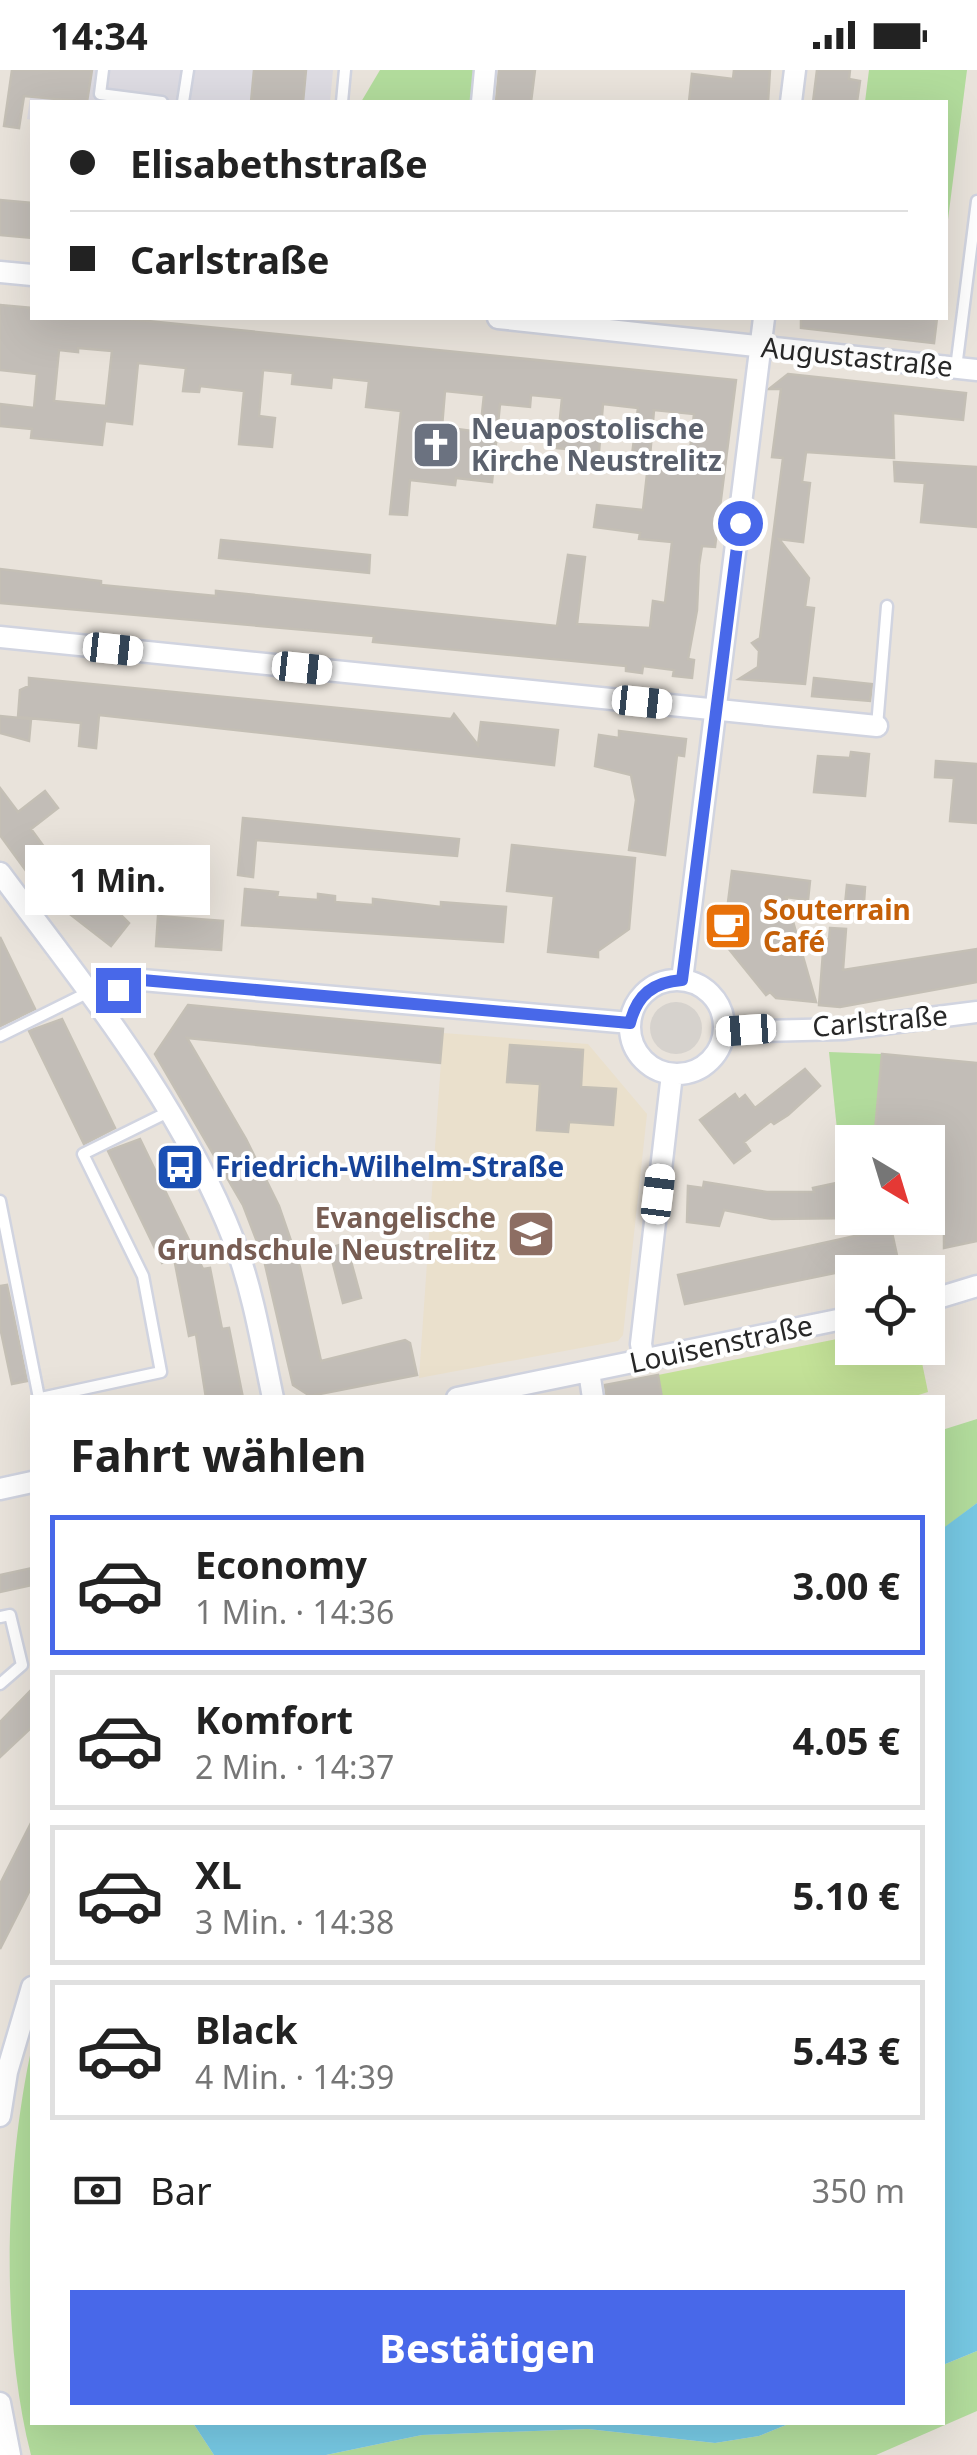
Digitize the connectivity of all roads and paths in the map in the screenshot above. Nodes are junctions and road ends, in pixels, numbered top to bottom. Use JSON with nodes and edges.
{"nodes":[{"id":1,"x":103,"y":70,"type":"edge"},
{"id":2,"x":188,"y":70,"type":"edge"},
{"id":3,"x":346,"y":70,"type":"edge"},
{"id":4,"x":485,"y":70,"type":"edge"},
{"id":5,"x":795,"y":70,"type":"edge"},
{"id":6,"x":146,"y":100,"type":"edge"},
{"id":7,"x":183,"y":100,"type":"edge"},
{"id":8,"x":342,"y":100,"type":"edge"},
{"id":9,"x":482,"y":100,"type":"edge"},
{"id":10,"x":791,"y":100,"type":"edge"},
{"id":11,"x":977,"y":201,"type":"edge"},
{"id":12,"x":0,"y":272,"type":"edge"},
{"id":13,"x":30,"y":274,"type":"edge"},
{"id":14,"x":516,"y":320,"type":"edge"},
{"id":15,"x":764,"y":320,"type":"edge"},
{"id":16,"x":761,"y":347,"type":"junction"},
{"id":17,"x":966,"y":369,"type":"edge"},
{"id":18,"x":887,"y":606,"type":"dead end"},
{"id":19,"x":0,"y":638,"type":"edge"},
{"id":20,"x":717,"y":710,"type":"junction"},
{"id":21,"x":877,"y":726,"type":"joint"},
{"id":22,"x":0,"y":873,"type":"edge"},
{"id":23,"x":682,"y":980,"type":"junction"},
{"id":24,"x":92,"y":996,"type":"junction"},
{"id":25,"x":977,"y":1012,"type":"edge"},
{"id":26,"x":630,"y":1023,"type":"junction"},
{"id":27,"x":724,"y":1032,"type":"junction"},
{"id":28,"x":0,"y":1036,"type":"edge"},
{"id":29,"x":672,"y":1074,"type":"junction"},
{"id":30,"x":171,"y":1111,"type":"junction"},
{"id":31,"x":0,"y":1201,"type":"edge"},
{"id":32,"x":977,"y":1286,"type":"edge"},
{"id":33,"x":945,"y":1296,"type":"edge"},
{"id":34,"x":977,"y":1296,"type":"edge"},
{"id":35,"x":945,"y":1299,"type":"edge"},
{"id":36,"x":835,"y":1321,"type":"edge"},
{"id":37,"x":644,"y":1360,"type":"junction"},
{"id":38,"x":589,"y":1371,"type":"junction"},
{"id":39,"x":39,"y":1395,"type":"edge"},
{"id":40,"x":54,"y":1395,"type":"edge"},
{"id":41,"x":272,"y":1395,"type":"edge"},
{"id":42,"x":472,"y":1395,"type":"edge"},
{"id":43,"x":593,"y":1395,"type":"edge"},
{"id":44,"x":30,"y":1482,"type":"edge"},
{"id":45,"x":0,"y":1489,"type":"edge"},
{"id":46,"x":0,"y":1616,"type":"edge"},
{"id":47,"x":0,"y":1684,"type":"edge"},
{"id":48,"x":30,"y":1993,"type":"edge"},
{"id":49,"x":0,"y":2116,"type":"edge"},
{"id":50,"x":0,"y":2403,"type":"edge"},
{"id":51,"x":10,"y":2455,"type":"edge"}],
"edges":[{"from":1,"to":6,"type":"lane"},
{"from":2,"to":7,"type":"lane"},
{"from":3,"to":8,"type":"lane"},
{"from":4,"to":9,"type":"street"},
{"from":5,"to":10,"type":"street"},
{"from":11,"to":17,"type":"lane"},
{"from":12,"to":13,"type":"street"},
{"from":14,"to":16,"type":"street","name":"Augustastraße"},
{"from":15,"to":16,"type":"street"},
{"from":16,"to":17,"type":"street","name":"Augustastraße"},
{"from":16,"to":20,"type":"street"},
{"from":18,"to":21,"type":"lane"},
{"from":19,"to":20,"type":"street"},
{"from":20,"to":21,"type":"street"},
{"from":20,"to":23,"type":"street"},
{"from":22,"to":24,"type":"street"},
{"from":23,"to":26,"type":"street"},
{"from":23,"to":27,"type":"street"},
{"from":24,"to":26,"type":"street"},
{"from":24,"to":28,"type":"lane"},
{"from":24,"to":30,"type":"street"},
{"from":25,"to":27,"type":"street","name":"Carlstraße"},
{"from":26,"to":29,"type":"street"},
{"from":27,"to":29,"type":"street"},
{"from":29,"to":37,"type":"street"},
{"from":30,"to":40,"type":"lane"},
{"from":30,"to":41,"type":"street"},
{"from":31,"to":39,"type":"lane"},
{"from":32,"to":33,"type":"street"},
{"from":34,"to":35,"type":"street"},
{"from":36,"to":37,"type":"street","name":"Louisenstraße"},
{"from":37,"to":38,"type":"street","name":"Louisenstraße"},
{"from":38,"to":42,"type":"street","name":"Louisenstraße"},
{"from":38,"to":43,"type":"street"},
{"from":44,"to":45,"type":"street"},
{"from":46,"to":47,"type":"lane"},
{"from":48,"to":49,"type":"street"},
{"from":50,"to":51,"type":"street"}]}
